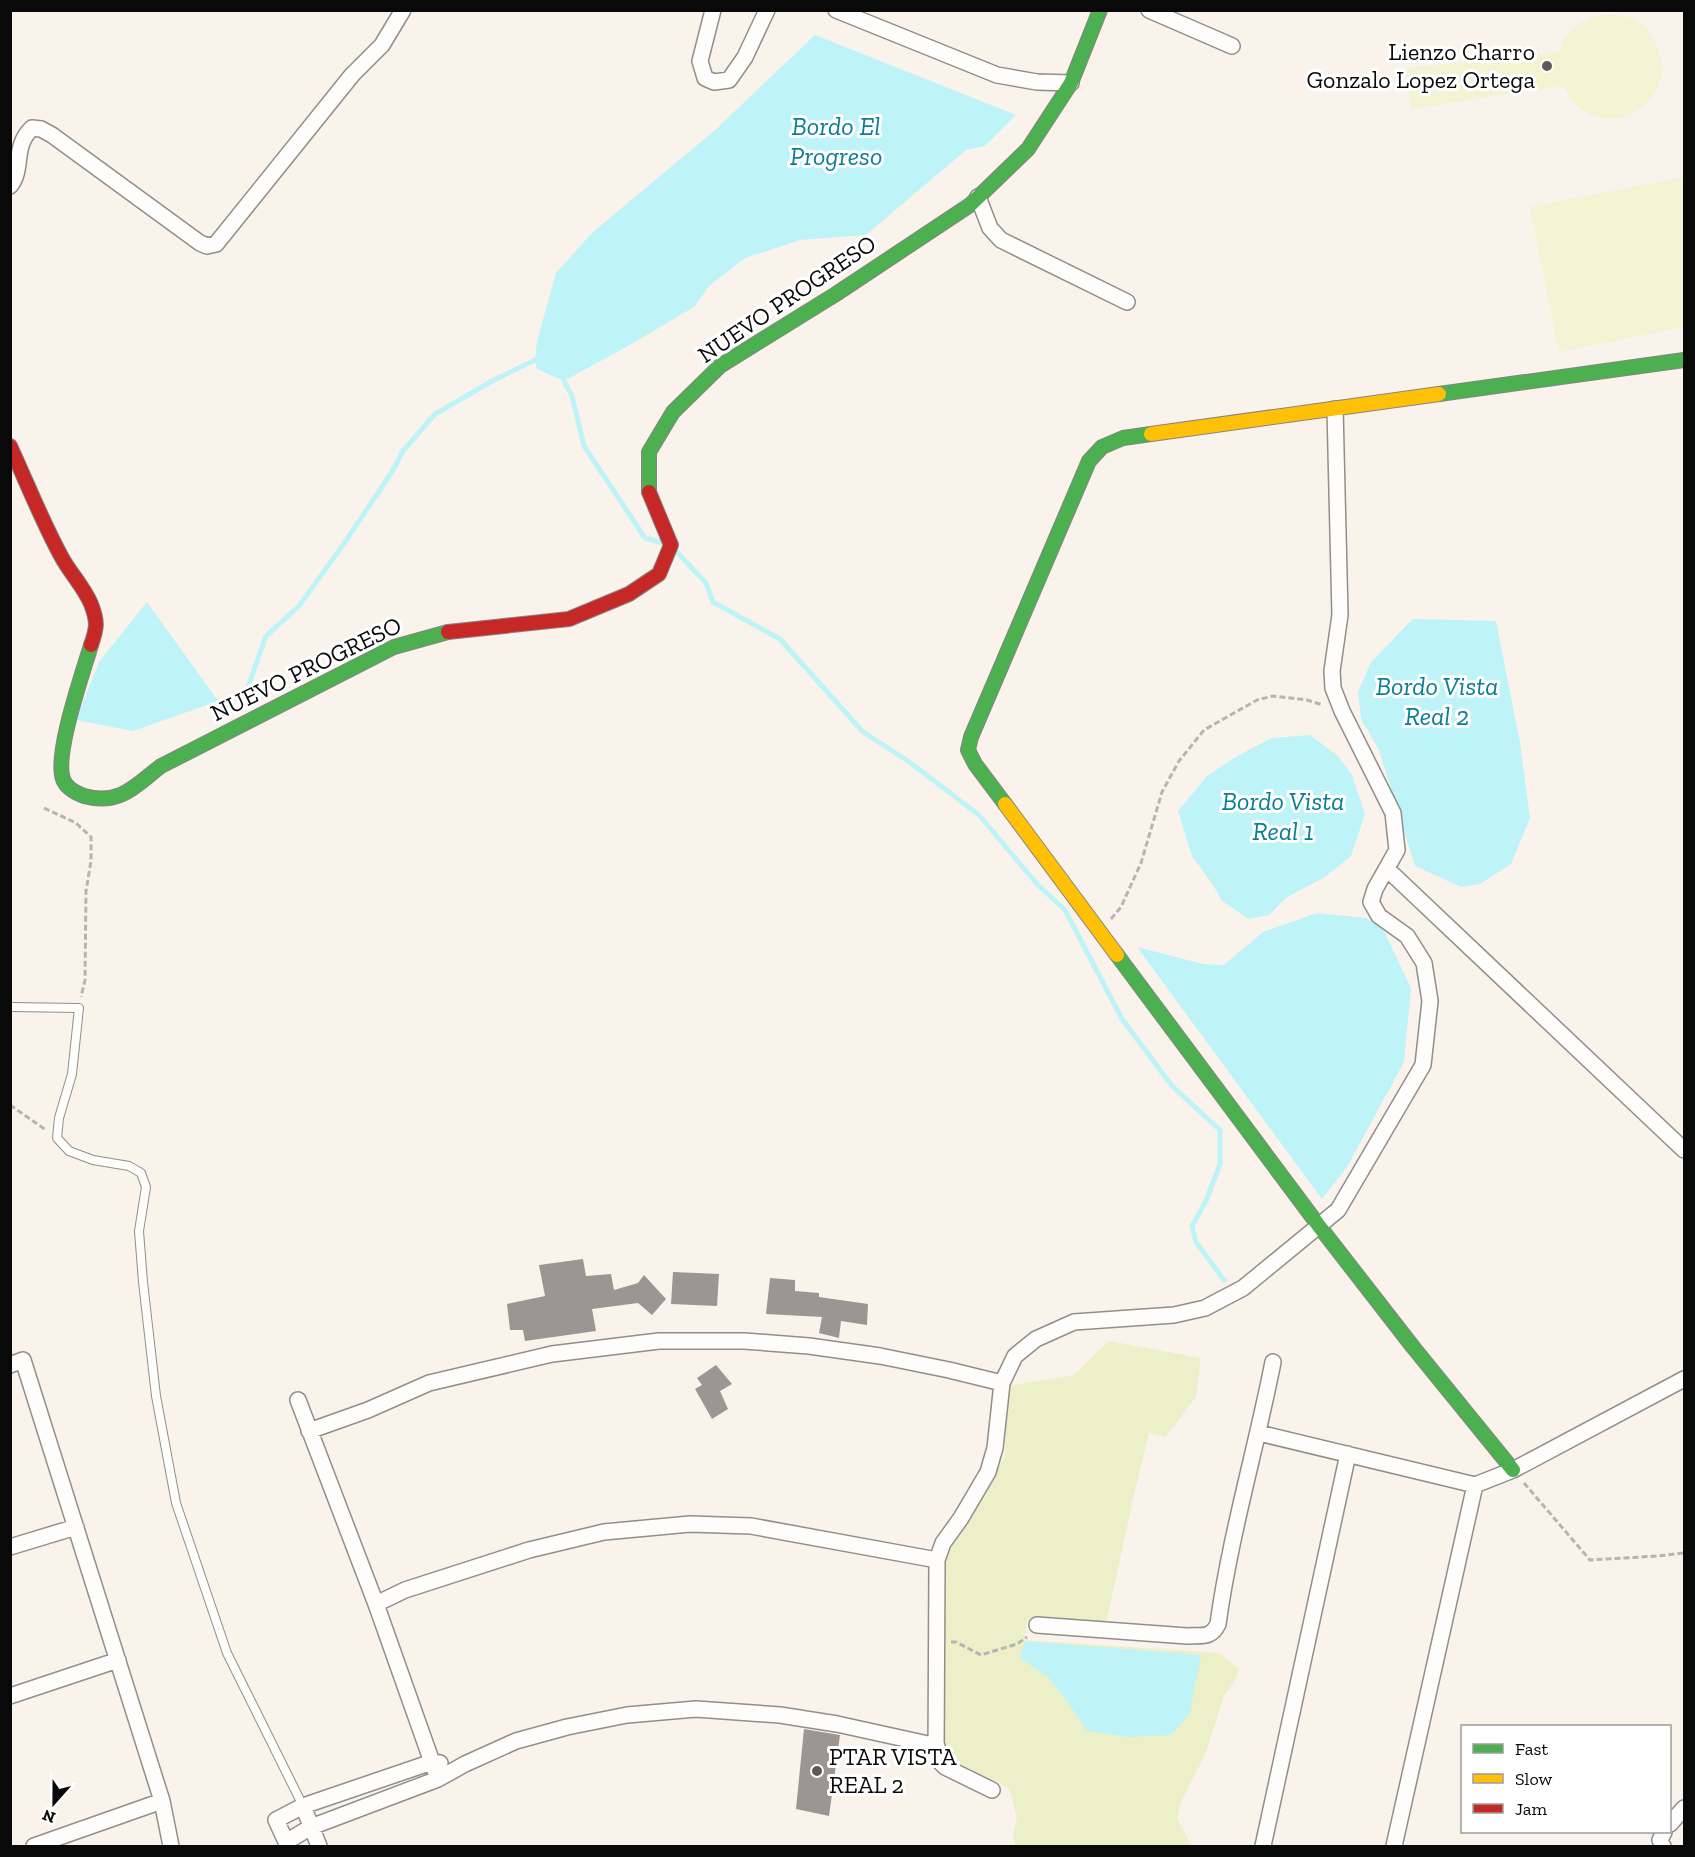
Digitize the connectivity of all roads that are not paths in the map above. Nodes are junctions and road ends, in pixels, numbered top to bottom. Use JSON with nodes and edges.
{"nodes":[{"id":1,"x":403,"y":10,"type":"edge"},
{"id":2,"x":713,"y":10,"type":"edge"},
{"id":3,"x":767,"y":10,"type":"edge"},
{"id":4,"x":836,"y":10,"type":"edge"},
{"id":5,"x":1100,"y":10,"type":"edge"},
{"id":6,"x":1149,"y":10,"type":"edge"},
{"id":7,"x":1232,"y":46,"type":"dead end"},
{"id":8,"x":1071,"y":83,"type":"junction"},
{"id":9,"x":10,"y":186,"type":"edge"},
{"id":10,"x":978,"y":197,"type":"junction"},
{"id":11,"x":1127,"y":302,"type":"dead end"},
{"id":12,"x":1684,"y":360,"type":"edge"},
{"id":13,"x":1335,"y":410,"type":"junction"},
{"id":14,"x":10,"y":446,"type":"edge"},
{"id":15,"x":1387,"y":869,"type":"junction"},
{"id":16,"x":10,"y":1007,"type":"edge"},
{"id":17,"x":1684,"y":1150,"type":"edge"},
{"id":18,"x":1319,"y":1226,"type":"junction"},
{"id":19,"x":1273,"y":1362,"type":"dead end"},
{"id":20,"x":10,"y":1365,"type":"edge"},
{"id":21,"x":1684,"y":1379,"type":"edge"},
{"id":22,"x":1002,"y":1383,"type":"junction"},
{"id":23,"x":298,"y":1400,"type":"dead end"},
{"id":24,"x":309,"y":1431,"type":"junction"},
{"id":25,"x":1259,"y":1433,"type":"junction"},
{"id":26,"x":1348,"y":1454,"type":"junction"},
{"id":27,"x":1513,"y":1470,"type":"junction"},
{"id":28,"x":1475,"y":1485,"type":"junction"},
{"id":29,"x":76,"y":1527,"type":"junction"},
{"id":30,"x":10,"y":1547,"type":"edge"},
{"id":31,"x":937,"y":1560,"type":"junction"},
{"id":32,"x":376,"y":1604,"type":"junction"},
{"id":33,"x":1037,"y":1625,"type":"road end"},
{"id":34,"x":118,"y":1660,"type":"junction"},
{"id":35,"x":10,"y":1696,"type":"edge"},
{"id":36,"x":937,"y":1746,"type":"junction"},
{"id":37,"x":432,"y":1762,"type":"junction"},
{"id":38,"x":465,"y":1764,"type":"junction"},
{"id":39,"x":438,"y":1779,"type":"junction"},
{"id":40,"x":992,"y":1790,"type":"dead end"},
{"id":41,"x":162,"y":1801,"type":"junction"},
{"id":42,"x":303,"y":1806,"type":"junction"},
{"id":43,"x":1684,"y":1808,"type":"edge"},
{"id":44,"x":1671,"y":1823,"type":"edge"},
{"id":45,"x":311,"y":1827,"type":"junction"},
{"id":46,"x":287,"y":1844,"type":"edge"},
{"id":47,"x":34,"y":1846,"type":"edge"},
{"id":48,"x":171,"y":1846,"type":"edge"},
{"id":49,"x":319,"y":1846,"type":"edge"},
{"id":50,"x":1263,"y":1846,"type":"edge"},
{"id":51,"x":1394,"y":1846,"type":"edge"}],
"edges":[{"from":1,"to":9,"type":"street"},
{"from":2,"to":3,"type":"street"},
{"from":4,"to":8,"type":"street"},
{"from":5,"to":8,"type":"street","name":"NUEVO PROGRESO"},
{"from":6,"to":7,"type":"street"},
{"from":8,"to":10,"type":"street","name":"NUEVO PROGRESO"},
{"from":10,"to":11,"type":"street"},
{"from":10,"to":14,"type":"street","name":"NUEVO PROGRESO"},
{"from":12,"to":13,"type":"street"},
{"from":13,"to":15,"type":"street"},
{"from":13,"to":18,"type":"street"},
{"from":15,"to":17,"type":"street"},
{"from":15,"to":18,"type":"street"},
{"from":16,"to":42,"type":"lane"},
{"from":18,"to":22,"type":"street"},
{"from":18,"to":27,"type":"street"},
{"from":19,"to":25,"type":"street"},
{"from":20,"to":29,"type":"street"},
{"from":21,"to":27,"type":"street"},
{"from":22,"to":24,"type":"street"},
{"from":22,"to":31,"type":"street"},
{"from":23,"to":24,"type":"street"},
{"from":24,"to":32,"type":"street"},
{"from":25,"to":26,"type":"street"},
{"from":25,"to":33,"type":"street"},
{"from":26,"to":28,"type":"street"},
{"from":26,"to":50,"type":"street"},
{"from":27,"to":28,"type":"street"},
{"from":28,"to":51,"type":"street"},
{"from":29,"to":30,"type":"street"},
{"from":29,"to":34,"type":"street"},
{"from":31,"to":32,"type":"street"},
{"from":31,"to":36,"type":"street"},
{"from":32,"to":37,"type":"street"},
{"from":34,"to":35,"type":"street"},
{"from":34,"to":41,"type":"street"},
{"from":36,"to":38,"type":"street"},
{"from":36,"to":40,"type":"street"},
{"from":37,"to":38,"type":"street"},
{"from":37,"to":39,"type":"street"},
{"from":37,"to":42,"type":"street"},
{"from":38,"to":39,"type":"street"},
{"from":39,"to":45,"type":"street"},
{"from":41,"to":47,"type":"street"},
{"from":41,"to":48,"type":"street"},
{"from":42,"to":45,"type":"street"},
{"from":42,"to":46,"type":"street"},
{"from":43,"to":44,"type":"street"},
{"from":45,"to":46,"type":"street"},
{"from":45,"to":49,"type":"street"}]}
